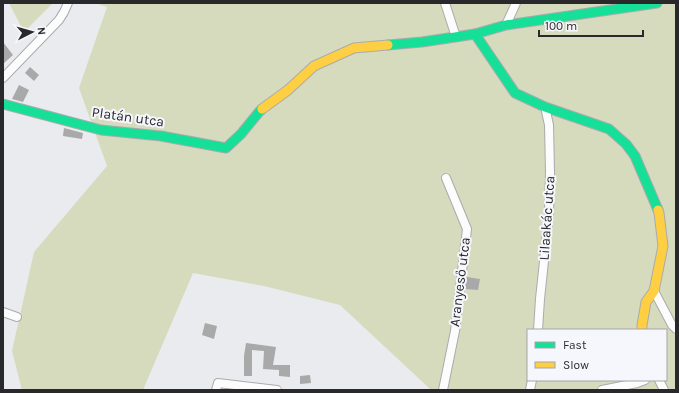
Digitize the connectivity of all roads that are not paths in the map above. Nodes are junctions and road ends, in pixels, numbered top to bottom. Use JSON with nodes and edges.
{"nodes":[{"id":1,"x":68,"y":3,"type":"edge"},
{"id":2,"x":445,"y":3,"type":"edge"},
{"id":3,"x":516,"y":3,"type":"edge"},
{"id":4,"x":657,"y":3,"type":"edge"},
{"id":5,"x":506,"y":25,"type":"junction"},
{"id":6,"x":475,"y":34,"type":"junction"},
{"id":7,"x":456,"y":37,"type":"junction"},
{"id":8,"x":3,"y":78,"type":"edge"},
{"id":9,"x":3,"y":104,"type":"edge"},
{"id":10,"x":545,"y":107,"type":"junction"},
{"id":11,"x":446,"y":178,"type":"dead end"},
{"id":12,"x":654,"y":291,"type":"junction"},
{"id":13,"x":3,"y":312,"type":"edge"},
{"id":14,"x":17,"y":317,"type":"dead end"},
{"id":15,"x":538,"y":329,"type":"edge"},
{"id":16,"x":642,"y":329,"type":"edge"},
{"id":17,"x":676,"y":329,"type":"edge"},
{"id":18,"x":641,"y":381,"type":"edge"},
{"id":19,"x":660,"y":381,"type":"edge"},
{"id":20,"x":217,"y":386,"type":"edge"},
{"id":21,"x":277,"y":390,"type":"edge"},
{"id":22,"x":443,"y":390,"type":"edge"},
{"id":23,"x":602,"y":390,"type":"edge"},
{"id":24,"x":664,"y":390,"type":"edge"}],
"edges":[{"from":1,"to":8,"type":"street"},
{"from":2,"to":7,"type":"street"},
{"from":3,"to":5,"type":"street"},
{"from":4,"to":5,"type":"street"},
{"from":5,"to":6,"type":"street"},
{"from":6,"to":7,"type":"street"},
{"from":6,"to":10,"type":"street"},
{"from":7,"to":9,"type":"street","name":"Platán utca"},
{"from":10,"to":12,"type":"street"},
{"from":10,"to":15,"type":"street","name":"Lilaakác utca"},
{"from":11,"to":22,"type":"street","name":"Aranyeső utca"},
{"from":12,"to":16,"type":"street"},
{"from":12,"to":17,"type":"street"},
{"from":13,"to":14,"type":"street"},
{"from":18,"to":23,"type":"street"},
{"from":19,"to":24,"type":"street"},
{"from":20,"to":21,"type":"street"}]}
